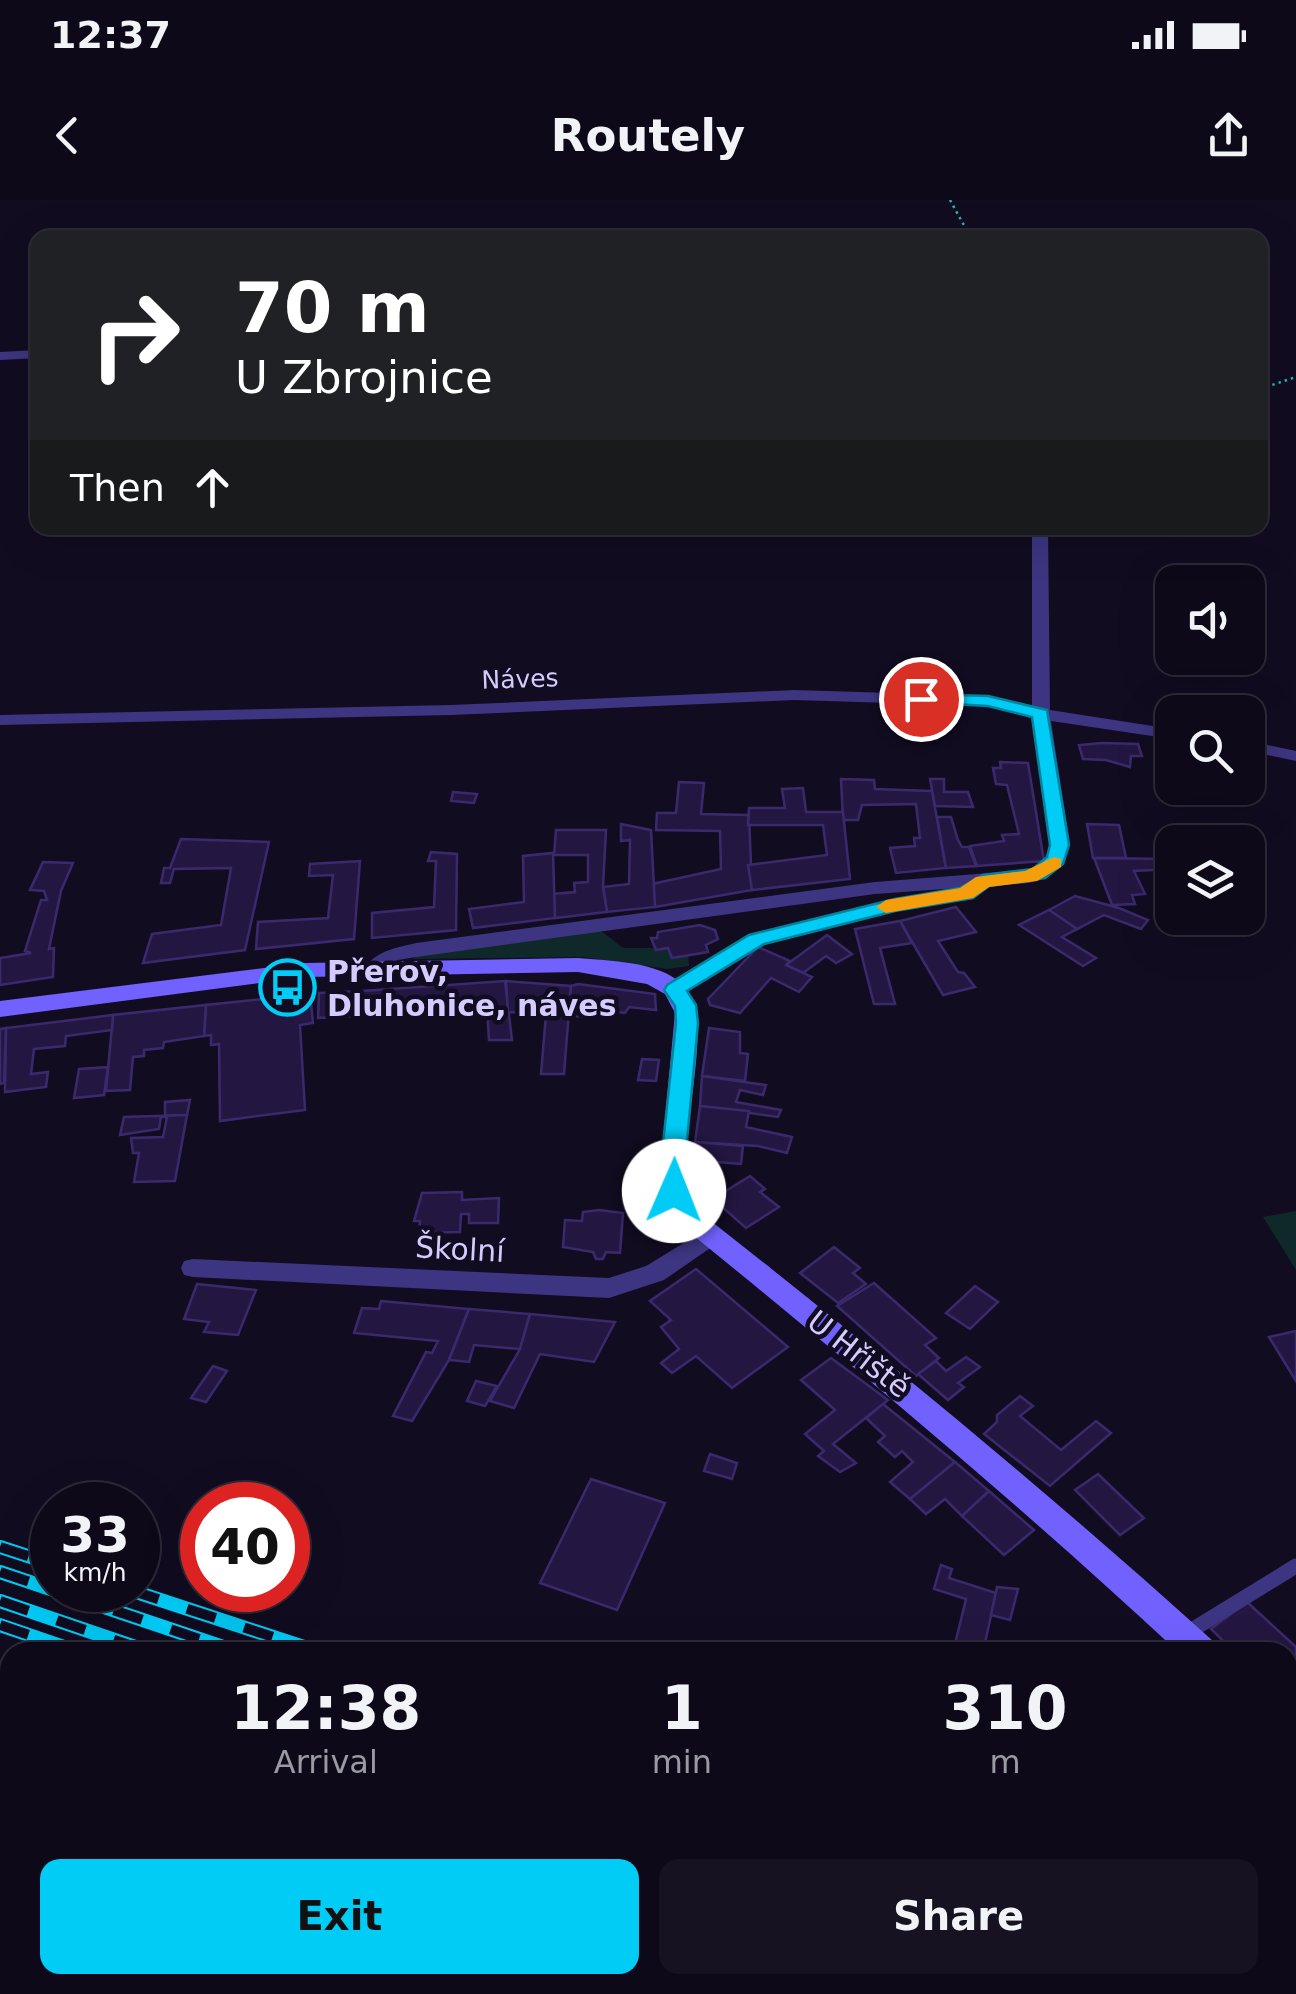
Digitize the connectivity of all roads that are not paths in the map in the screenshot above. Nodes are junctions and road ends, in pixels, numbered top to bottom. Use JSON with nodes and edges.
{"nodes":[{"id":1,"x":30,"y":354,"type":"edge"},
{"id":2,"x":0,"y":356,"type":"edge"},
{"id":3,"x":1040,"y":535,"type":"edge"},
{"id":4,"x":1041,"y":714,"type":"junction"},
{"id":5,"x":0,"y":720,"type":"edge"},
{"id":6,"x":1155,"y":731,"type":"edge"},
{"id":7,"x":1265,"y":750,"type":"edge"},
{"id":8,"x":1296,"y":756,"type":"edge"},
{"id":9,"x":983,"y":881,"type":"junction"},
{"id":10,"x":376,"y":966,"type":"junction"},
{"id":11,"x":674,"y":990,"type":"junction"},
{"id":12,"x":0,"y":1009,"type":"edge"},
{"id":13,"x":710,"y":1236,"type":"junction"},
{"id":14,"x":193,"y":1268,"type":"dead end"},
{"id":15,"x":1296,"y":1566,"type":"edge"},
{"id":16,"x":1190,"y":1642,"type":"edge"},
{"id":17,"x":1195,"y":1642,"type":"edge"}],
"edges":[{"from":1,"to":2,"type":"street"},
{"from":3,"to":4,"type":"street"},
{"from":4,"to":5,"type":"street","name":"Náves"},
{"from":4,"to":6,"type":"street","name":"Náves"},
{"from":4,"to":9,"type":"street"},
{"from":7,"to":8,"type":"street"},
{"from":9,"to":10,"type":"street"},
{"from":9,"to":11,"type":"street"},
{"from":10,"to":11,"type":"street"},
{"from":10,"to":12,"type":"street"},
{"from":11,"to":13,"type":"street","name":"U Hřiště"},
{"from":13,"to":14,"type":"street","name":"Školní"},
{"from":13,"to":16,"type":"street","name":"U Hřiště"},
{"from":15,"to":17,"type":"lane"}]}
